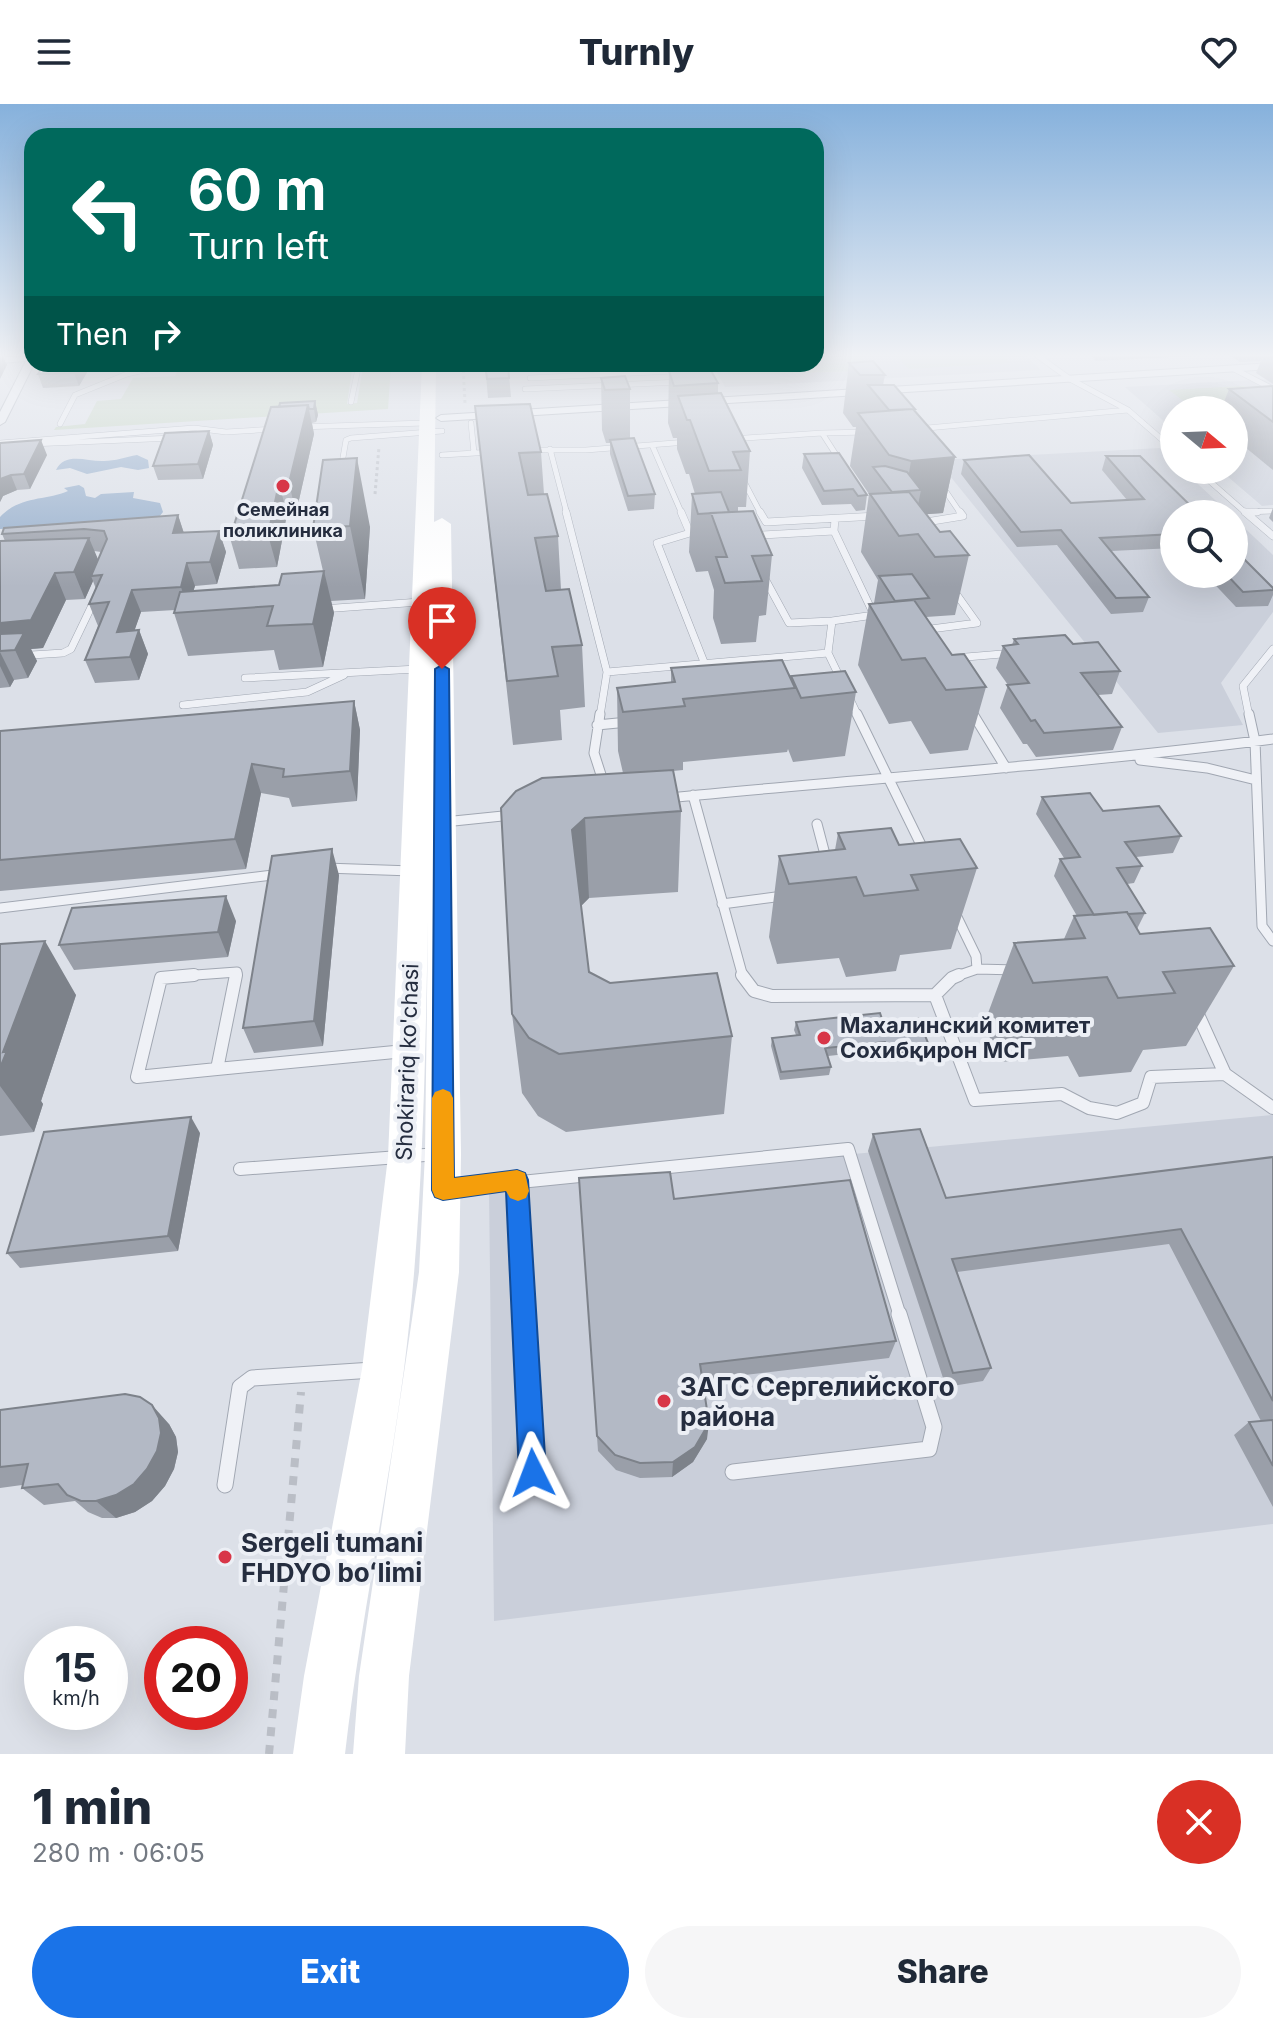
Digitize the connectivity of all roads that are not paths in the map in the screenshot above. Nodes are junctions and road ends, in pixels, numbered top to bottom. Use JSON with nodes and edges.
{"nodes":[{"id":1,"x":129,"y":433,"type":"edge"},
{"id":2,"x":221,"y":433,"type":"edge"},
{"id":3,"x":336,"y":433,"type":"edge"},
{"id":4,"x":453,"y":433,"type":"edge"},
{"id":5,"x":822,"y":433,"type":"joint"},
{"id":6,"x":446,"y":434,"type":"junction"},
{"id":7,"x":186,"y":437,"type":"edge"},
{"id":8,"x":200,"y":437,"type":"edge"},
{"id":9,"x":721,"y":440,"type":"edge"},
{"id":10,"x":12,"y":442,"type":"junction"},
{"id":11,"x":693,"y":442,"type":"edge"},
{"id":12,"x":0,"y":443,"type":"edge"},
{"id":13,"x":652,"y":445,"type":"junction"},
{"id":14,"x":550,"y":449,"type":"junction"},
{"id":15,"x":524,"y":450,"type":"edge"},
{"id":16,"x":499,"y":451,"type":"edge"},
{"id":17,"x":736,"y":467,"type":"edge"},
{"id":18,"x":846,"y":469,"type":"edge"},
{"id":19,"x":937,"y":479,"type":"edge"},
{"id":20,"x":339,"y":482,"type":"edge"},
{"id":21,"x":1213,"y":484,"type":"edge"},
{"id":22,"x":1231,"y":500,"type":"edge"},
{"id":23,"x":869,"y":504,"type":"edge"},
{"id":24,"x":1273,"y":511,"type":"edge"},
{"id":25,"x":1248,"y":512,"type":"edge"},
{"id":26,"x":1248,"y":515,"type":"edge"},
{"id":27,"x":876,"y":516,"type":"junction"},
{"id":28,"x":835,"y":519,"type":"junction"},
{"id":29,"x":891,"y":521,"type":"edge"},
{"id":30,"x":906,"y":525,"type":"edge"},
{"id":31,"x":834,"y":531,"type":"junction"},
{"id":32,"x":1273,"y":536,"type":"edge"},
{"id":33,"x":749,"y":551,"type":"edge"},
{"id":34,"x":756,"y":563,"type":"edge"},
{"id":35,"x":941,"y":574,"type":"edge"},
{"id":36,"x":98,"y":591,"type":"edge"},
{"id":37,"x":420,"y":602,"type":"junction"},
{"id":38,"x":314,"y":609,"type":"edge"},
{"id":39,"x":874,"y":615,"type":"junction"},
{"id":40,"x":886,"y":618,"type":"edge"},
{"id":41,"x":832,"y":621,"type":"junction"},
{"id":42,"x":910,"y":625,"type":"edge"},
{"id":43,"x":922,"y":628,"type":"junction"},
{"id":44,"x":928,"y":638,"type":"edge"},
{"id":45,"x":1273,"y":649,"type":"edge"},
{"id":46,"x":1020,"y":652,"type":"edge"},
{"id":47,"x":828,"y":653,"type":"junction"},
{"id":48,"x":0,"y":657,"type":"edge"},
{"id":49,"x":940,"y":659,"type":"edge"},
{"id":50,"x":704,"y":662,"type":"junction"},
{"id":51,"x":418,"y":669,"type":"junction"},
{"id":52,"x":607,"y":672,"type":"junction"},
{"id":53,"x":349,"y":673,"type":"junction"},
{"id":54,"x":245,"y":678,"type":"dead end"},
{"id":55,"x":965,"y":700,"type":"edge"},
{"id":56,"x":183,"y":705,"type":"dead end"},
{"id":57,"x":855,"y":710,"type":"junction"},
{"id":58,"x":841,"y":711,"type":"edge"},
{"id":59,"x":643,"y":720,"type":"edge"},
{"id":60,"x":597,"y":725,"type":"junction"},
{"id":61,"x":1273,"y":739,"type":"edge"},
{"id":62,"x":1255,"y":741,"type":"junction"},
{"id":63,"x":1126,"y":758,"type":"junction"},
{"id":64,"x":1006,"y":768,"type":"junction"},
{"id":65,"x":886,"y":776,"type":"junction"},
{"id":66,"x":1256,"y":780,"type":"junction"},
{"id":67,"x":606,"y":792,"type":"edge"},
{"id":68,"x":693,"y":795,"type":"junction"},
{"id":69,"x":652,"y":800,"type":"edge"},
{"id":70,"x":519,"y":814,"type":"edge"},
{"id":71,"x":442,"y":822,"type":"junction"},
{"id":72,"x":817,"y":824,"type":"dead end"},
{"id":73,"x":933,"y":868,"type":"edge"},
{"id":74,"x":320,"y":869,"type":"edge"},
{"id":75,"x":428,"y":869,"type":"junction"},
{"id":76,"x":289,"y":873,"type":"edge"},
{"id":77,"x":831,"y":876,"type":"edge"},
{"id":78,"x":792,"y":886,"type":"edge"},
{"id":79,"x":722,"y":904,"type":"junction"},
{"id":80,"x":951,"y":906,"type":"edge"},
{"id":81,"x":0,"y":908,"type":"edge"},
{"id":82,"x":1273,"y":941,"type":"edge"},
{"id":83,"x":977,"y":969,"type":"junction"},
{"id":84,"x":1033,"y":970,"type":"edge"},
{"id":85,"x":935,"y":995,"type":"junction"},
{"id":86,"x":1186,"y":997,"type":"edge"},
{"id":87,"x":426,"y":1049,"type":"junction"},
{"id":88,"x":217,"y":1069,"type":"junction"},
{"id":89,"x":1225,"y":1074,"type":"junction"},
{"id":90,"x":1273,"y":1108,"type":"edge"},
{"id":91,"x":443,"y":1154,"type":"junction"},
{"id":92,"x":406,"y":1157,"type":"junction"},
{"id":93,"x":240,"y":1169,"type":"dead end"},
{"id":94,"x":517,"y":1180,"type":"junction"},
{"id":95,"x":443,"y":1190,"type":"junction"},
{"id":96,"x":383,"y":1369,"type":"junction"},
{"id":97,"x":733,"y":1472,"type":"dead end"},
{"id":98,"x":533,"y":1473,"type":"dead end"},
{"id":99,"x":225,"y":1485,"type":"dead end"},
{"id":100,"x":319,"y":1754,"type":"edge"},
{"id":101,"x":379,"y":1754,"type":"edge"}],
"edges":[{"from":1,"to":10,"type":"lane"},
{"from":2,"to":8,"type":"lane"},
{"from":3,"to":6,"type":"lane"},
{"from":4,"to":6,"type":"street"},
{"from":5,"to":9,"type":"lane"},
{"from":5,"to":18,"type":"lane"},
{"from":6,"to":16,"type":"lane"},
{"from":6,"to":20,"type":"lane"},
{"from":6,"to":37,"type":"main road","name":"Shokirariq ko'chasi"},
{"from":6,"to":71,"type":"main road","name":"Shokirariq ko'chasi"},
{"from":7,"to":10,"type":"lane"},
{"from":10,"to":12,"type":"lane"},
{"from":11,"to":13,"type":"lane"},
{"from":13,"to":14,"type":"lane"},
{"from":13,"to":50,"type":"lane"},
{"from":14,"to":15,"type":"lane"},
{"from":14,"to":52,"type":"lane"},
{"from":17,"to":28,"type":"lane"},
{"from":19,"to":30,"type":"lane"},
{"from":21,"to":22,"type":"lane"},
{"from":23,"to":27,"type":"lane"},
{"from":24,"to":25,"type":"lane"},
{"from":26,"to":32,"type":"lane"},
{"from":27,"to":28,"type":"lane"},
{"from":27,"to":29,"type":"lane"},
{"from":28,"to":31,"type":"lane"},
{"from":31,"to":33,"type":"lane"},
{"from":31,"to":39,"type":"lane"},
{"from":34,"to":41,"type":"lane"},
{"from":35,"to":43,"type":"lane"},
{"from":36,"to":48,"type":"lane"},
{"from":37,"to":38,"type":"lane"},
{"from":37,"to":51,"type":"main road","name":"Shokirariq ko'chasi"},
{"from":39,"to":40,"type":"lane"},
{"from":39,"to":41,"type":"lane"},
{"from":41,"to":47,"type":"lane"},
{"from":42,"to":43,"type":"lane"},
{"from":43,"to":44,"type":"lane"},
{"from":45,"to":62,"type":"lane"},
{"from":46,"to":49,"type":"lane"},
{"from":47,"to":50,"type":"lane"},
{"from":47,"to":57,"type":"lane"},
{"from":50,"to":52,"type":"lane"},
{"from":51,"to":53,"type":"lane"},
{"from":51,"to":75,"type":"main road","name":"Shokirariq ko'chasi"},
{"from":52,"to":60,"type":"lane"},
{"from":53,"to":54,"type":"lane"},
{"from":53,"to":56,"type":"lane"},
{"from":55,"to":64,"type":"lane"},
{"from":57,"to":58,"type":"lane"},
{"from":57,"to":65,"type":"lane"},
{"from":59,"to":60,"type":"lane"},
{"from":60,"to":67,"type":"lane"},
{"from":61,"to":62,"type":"lane"},
{"from":62,"to":63,"type":"lane"},
{"from":62,"to":66,"type":"lane"},
{"from":63,"to":64,"type":"lane"},
{"from":63,"to":66,"type":"lane"},
{"from":64,"to":65,"type":"lane"},
{"from":65,"to":68,"type":"lane"},
{"from":65,"to":73,"type":"lane"},
{"from":66,"to":82,"type":"lane"},
{"from":68,"to":69,"type":"lane"},
{"from":68,"to":79,"type":"lane"},
{"from":70,"to":71,"type":"lane"},
{"from":71,"to":75,"type":"main road","name":"Shokirariq ko'chasi"},
{"from":72,"to":77,"type":"lane"},
{"from":74,"to":75,"type":"lane"},
{"from":75,"to":87,"type":"main road","name":"Shokirariq ko'chasi"},
{"from":76,"to":81,"type":"lane"},
{"from":78,"to":79,"type":"lane"},
{"from":79,"to":85,"type":"lane"},
{"from":80,"to":83,"type":"lane"},
{"from":83,"to":84,"type":"lane"},
{"from":83,"to":85,"type":"lane"},
{"from":85,"to":89,"type":"lane"},
{"from":86,"to":89,"type":"lane"},
{"from":87,"to":88,"type":"lane"},
{"from":87,"to":91,"type":"main road","name":"Shokirariq ko'chasi"},
{"from":87,"to":92,"type":"main road","name":"Shokirariq ko'chasi"},
{"from":88,"to":88,"type":"lane"},
{"from":89,"to":90,"type":"lane"},
{"from":91,"to":92,"type":"lane"},
{"from":91,"to":95,"type":"main road","name":"Shokirariq ko'chasi"},
{"from":92,"to":93,"type":"lane"},
{"from":92,"to":96,"type":"main road","name":"Shokirariq ko'chasi"},
{"from":94,"to":95,"type":"lane"},
{"from":94,"to":97,"type":"lane"},
{"from":94,"to":98,"type":"lane"},
{"from":95,"to":101,"type":"main road","name":"Shokirariq ko'chasi"},
{"from":96,"to":99,"type":"lane"},
{"from":96,"to":100,"type":"main road","name":"Shokirariq ko'chasi"}]}
